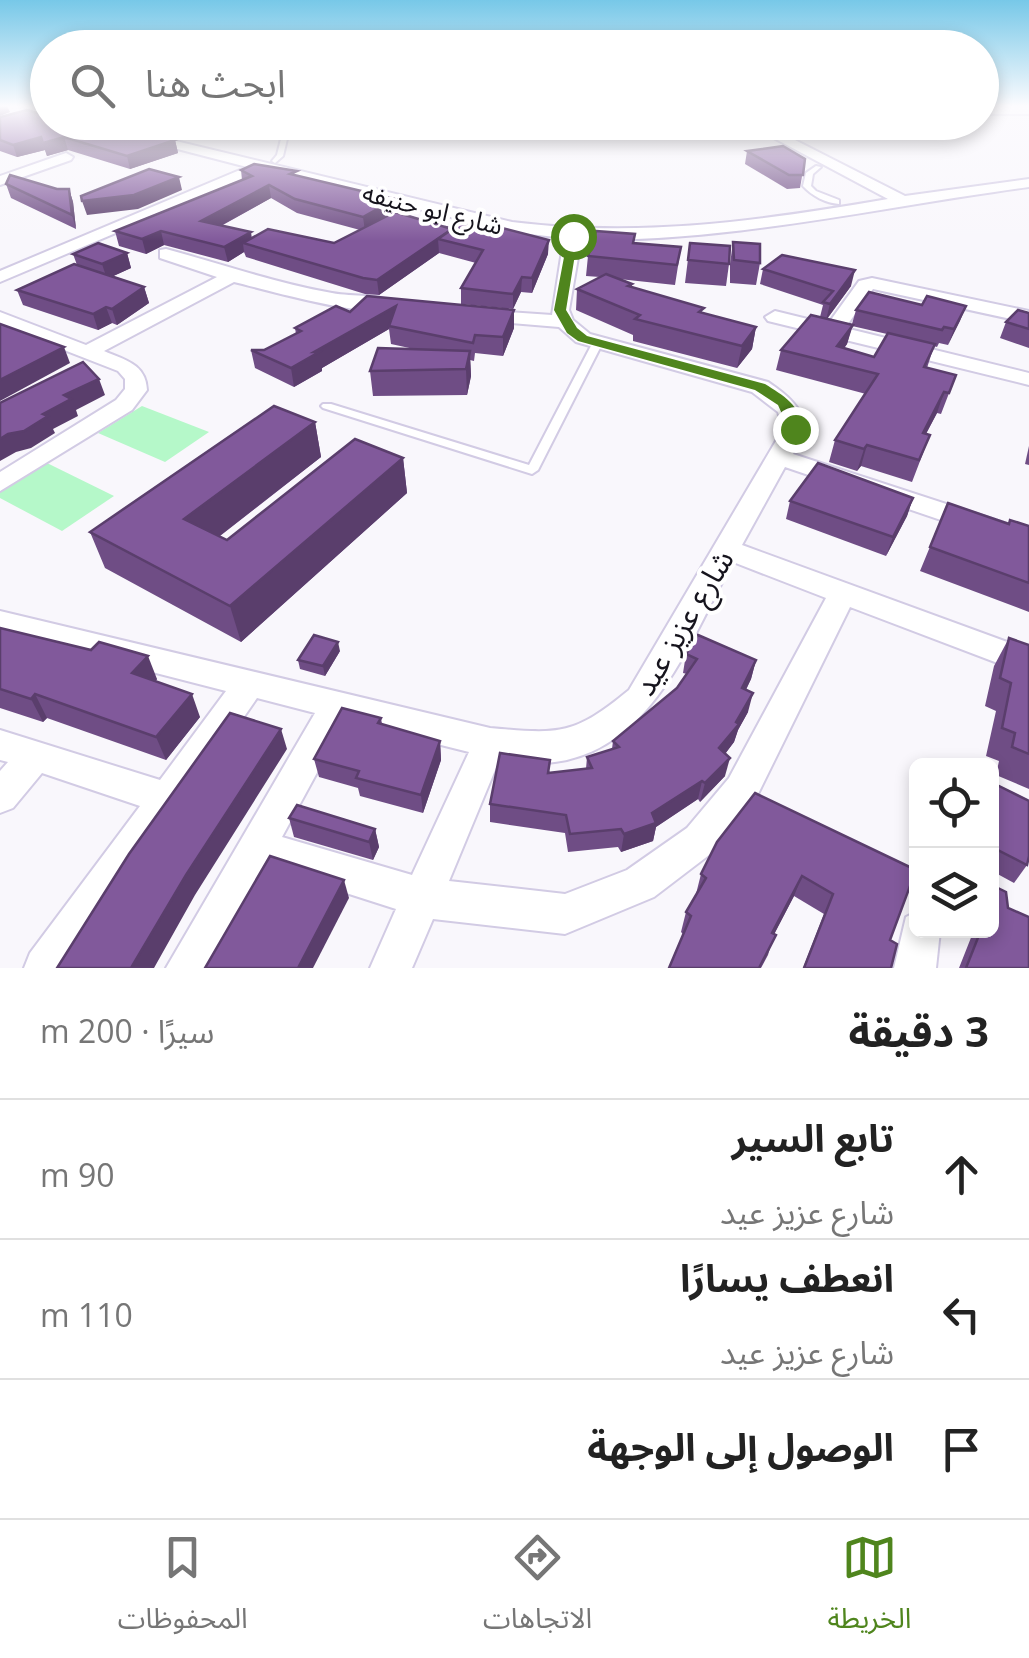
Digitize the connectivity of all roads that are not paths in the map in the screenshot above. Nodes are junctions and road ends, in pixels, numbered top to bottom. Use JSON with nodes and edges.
{"nodes":[{"id":1,"x":210,"y":151,"type":"edge"},
{"id":2,"x":222,"y":151,"type":"edge"},
{"id":3,"x":282,"y":151,"type":"edge"},
{"id":4,"x":790,"y":151,"type":"edge"},
{"id":5,"x":802,"y":151,"type":"edge"},
{"id":6,"x":66,"y":158,"type":"dead end"},
{"id":7,"x":268,"y":164,"type":"junction"},
{"id":8,"x":818,"y":167,"type":"junction"},
{"id":9,"x":0,"y":170,"type":"edge"},
{"id":10,"x":1029,"y":175,"type":"edge"},
{"id":11,"x":16,"y":176,"type":"junction"},
{"id":12,"x":0,"y":182,"type":"edge"},
{"id":13,"x":1029,"y":183,"type":"edge"},
{"id":14,"x":882,"y":198,"type":"junction"},
{"id":15,"x":836,"y":202,"type":"junction"},
{"id":16,"x":573,"y":236,"type":"junction"},
{"id":17,"x":166,"y":254,"type":"dead end"},
{"id":18,"x":0,"y":276,"type":"edge"},
{"id":19,"x":232,"y":276,"type":"junction"},
{"id":20,"x":404,"y":308,"type":"edge"},
{"id":21,"x":462,"y":314,"type":"edge"},
{"id":22,"x":775,"y":317,"type":"dead end"},
{"id":23,"x":1029,"y":317,"type":"edge"},
{"id":24,"x":0,"y":318,"type":"edge"},
{"id":25,"x":564,"y":322,"type":"junction"},
{"id":26,"x":833,"y":331,"type":"junction"},
{"id":27,"x":598,"y":342,"type":"junction"},
{"id":28,"x":95,"y":355,"type":"junction"},
{"id":29,"x":72,"y":375,"type":"edge"},
{"id":30,"x":1029,"y":378,"type":"edge"},
{"id":31,"x":327,"y":406,"type":"dead end"},
{"id":32,"x":780,"y":456,"type":"junction"},
{"id":33,"x":0,"y":483,"type":"edge"},
{"id":34,"x":1029,"y":540,"type":"edge"},
{"id":35,"x":726,"y":549,"type":"junction"},
{"id":36,"x":843,"y":593,"type":"junction"},
{"id":37,"x":0,"y":622,"type":"edge"},
{"id":38,"x":1029,"y":663,"type":"edge"},
{"id":39,"x":249,"y":684,"type":"junction"},
{"id":40,"x":337,"y":705,"type":"junction"},
{"id":41,"x":490,"y":743,"type":"junction"},
{"id":42,"x":0,"y":745,"type":"edge"},
{"id":43,"x":35,"y":756,"type":"junction"},
{"id":44,"x":742,"y":788,"type":"junction"},
{"id":45,"x":0,"y":797,"type":"edge"},
{"id":46,"x":167,"y":798,"type":"junction"},
{"id":47,"x":777,"y":805,"type":"edge"},
{"id":48,"x":257,"y":847,"type":"junction"},
{"id":49,"x":422,"y":898,"type":"junction"},
{"id":50,"x":919,"y":938,"type":"edge"},
{"id":51,"x":45,"y":968,"type":"edge"},
{"id":52,"x":187,"y":968,"type":"edge"},
{"id":53,"x":391,"y":968,"type":"edge"},
{"id":54,"x":915,"y":968,"type":"edge"}],
"edges":[{"from":1,"to":7,"type":"street","name":"شارع ابو حنيفه"},
{"from":2,"to":7,"type":"street","name":"شارع ابو حنيفه"},
{"from":3,"to":7,"type":"lane"},
{"from":4,"to":8,"type":"street"},
{"from":5,"to":14,"type":"street"},
{"from":6,"to":11,"type":"street"},
{"from":7,"to":15,"type":"street","name":"شارع ابو حنيفه"},
{"from":7,"to":16,"type":"street","name":"شارع ابو حنيفه"},
{"from":7,"to":18,"type":"street"},
{"from":8,"to":14,"type":"street"},
{"from":8,"to":15,"type":"lane"},
{"from":9,"to":11,"type":"street"},
{"from":10,"to":14,"type":"street","name":"شارع ابو حنيفه"},
{"from":11,"to":12,"type":"street"},
{"from":13,"to":14,"type":"street","name":"شارع ابو حنيفه"},
{"from":14,"to":15,"type":"street","name":"شارع ابو حنيفه"},
{"from":14,"to":16,"type":"street","name":"شارع ابو حنيفه"},
{"from":16,"to":25,"type":"street"},
{"from":17,"to":19,"type":"street"},
{"from":19,"to":20,"type":"street"},
{"from":19,"to":28,"type":"street"},
{"from":21,"to":25,"type":"street"},
{"from":22,"to":26,"type":"street"},
{"from":23,"to":26,"type":"street"},
{"from":24,"to":28,"type":"street"},
{"from":25,"to":27,"type":"street","name":"شارع عزيز عيد"},
{"from":26,"to":30,"type":"street"},
{"from":27,"to":31,"type":"lane"},
{"from":27,"to":32,"type":"street","name":"شارع عزيز عيد"},
{"from":28,"to":29,"type":"street"},
{"from":28,"to":33,"type":"street"},
{"from":32,"to":34,"type":"street"},
{"from":32,"to":35,"type":"street","name":"شارع عزيز عيد"},
{"from":35,"to":36,"type":"street"},
{"from":35,"to":41,"type":"street","name":"شارع عزيز عيد"},
{"from":36,"to":38,"type":"street"},
{"from":36,"to":44,"type":"street"},
{"from":37,"to":39,"type":"street","name":"شارع عزيز عيد"},
{"from":39,"to":40,"type":"street","name":"شارع عزيز عيد"},
{"from":39,"to":46,"type":"street"},
{"from":40,"to":41,"type":"street","name":"شارع عزيز عيد"},
{"from":40,"to":48,"type":"street"},
{"from":41,"to":49,"type":"street"},
{"from":42,"to":43,"type":"street"},
{"from":43,"to":45,"type":"street"},
{"from":43,"to":46,"type":"street"},
{"from":44,"to":47,"type":"street"},
{"from":44,"to":49,"type":"street"},
{"from":46,"to":51,"type":"street"},
{"from":48,"to":49,"type":"street"},
{"from":48,"to":52,"type":"street"},
{"from":49,"to":53,"type":"street"},
{"from":50,"to":54,"type":"street"}]}
